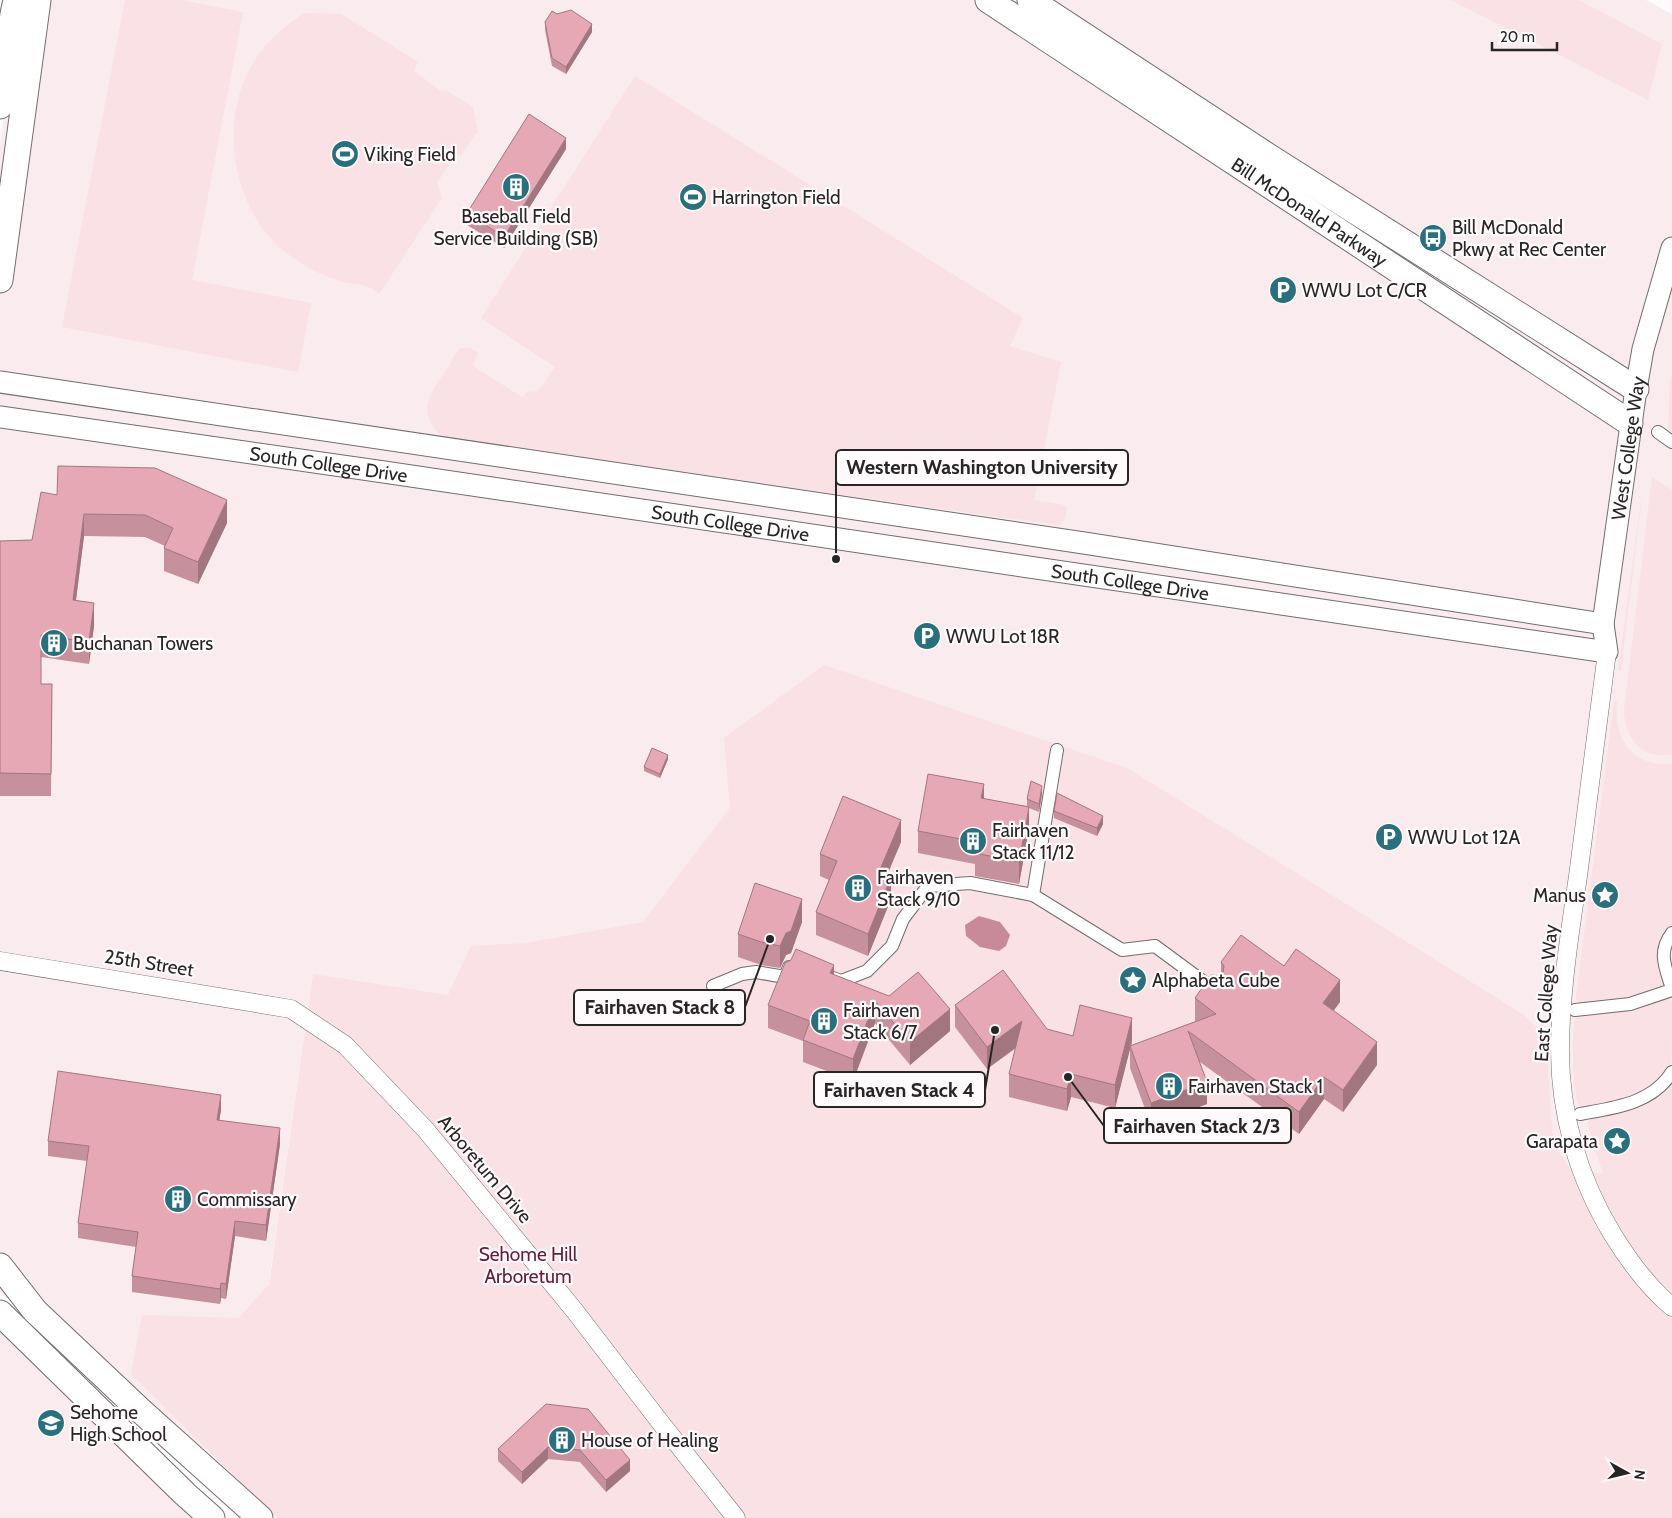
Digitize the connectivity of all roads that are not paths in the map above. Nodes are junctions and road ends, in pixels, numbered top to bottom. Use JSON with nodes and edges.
{"nodes":[{"id":1,"x":16,"y":0,"type":"edge"},
{"id":2,"x":38,"y":0,"type":"edge"},
{"id":3,"x":988,"y":0,"type":"edge"},
{"id":4,"x":1030,"y":0,"type":"edge"},
{"id":5,"x":0,"y":106,"type":"edge"},
{"id":6,"x":1672,"y":248,"type":"edge"},
{"id":7,"x":0,"y":280,"type":"edge"},
{"id":8,"x":0,"y":382,"type":"edge"},
{"id":9,"x":1636,"y":389,"type":"junction"},
{"id":10,"x":0,"y":417,"type":"edge"},
{"id":11,"x":1630,"y":423,"type":"junction"},
{"id":12,"x":1658,"y":432,"type":"dead end"},
{"id":13,"x":1672,"y":442,"type":"edge"},
{"id":14,"x":1603,"y":624,"type":"junction"},
{"id":15,"x":1607,"y":652,"type":"junction"},
{"id":16,"x":1057,"y":750,"type":"dead end"},
{"id":17,"x":1033,"y":895,"type":"junction"},
{"id":18,"x":1672,"y":933,"type":"edge"},
{"id":19,"x":0,"y":961,"type":"edge"},
{"id":20,"x":800,"y":965,"type":"edge"},
{"id":21,"x":816,"y":971,"type":"edge"},
{"id":22,"x":713,"y":986,"type":"dead end"},
{"id":23,"x":1672,"y":989,"type":"edge"},
{"id":24,"x":1216,"y":991,"type":"edge"},
{"id":25,"x":291,"y":1008,"type":"joint"},
{"id":26,"x":1568,"y":1014,"type":"junction"},
{"id":27,"x":1672,"y":1072,"type":"edge"},
{"id":28,"x":1580,"y":1114,"type":"dead end"},
{"id":29,"x":0,"y":1266,"type":"edge"},
{"id":30,"x":1672,"y":1307,"type":"edge"},
{"id":31,"x":0,"y":1313,"type":"edge"},
{"id":32,"x":212,"y":1518,"type":"edge"},
{"id":33,"x":260,"y":1518,"type":"edge"},
{"id":34,"x":736,"y":1518,"type":"edge"}],
"edges":[{"from":1,"to":5,"type":"main road"},
{"from":2,"to":7,"type":"main road"},
{"from":3,"to":11,"type":"main road","name":"Bill McDonald Parkway"},
{"from":4,"to":9,"type":"main road","name":"Bill McDonald Parkway"},
{"from":6,"to":9,"type":"street","name":"West College Way"},
{"from":8,"to":14,"type":"street","name":"South College Drive"},
{"from":9,"to":11,"type":"street","name":"West College Way"},
{"from":10,"to":15,"type":"street","name":"South College Drive"},
{"from":11,"to":14,"type":"street","name":"West College Way"},
{"from":12,"to":13,"type":"street"},
{"from":14,"to":15,"type":"street","name":"West College Way"},
{"from":15,"to":26,"type":"street","name":"East College Way"},
{"from":16,"to":17,"type":"street"},
{"from":17,"to":21,"type":"street"},
{"from":17,"to":24,"type":"street"},
{"from":18,"to":23,"type":"street"},
{"from":19,"to":25,"type":"street","name":"25th Street"},
{"from":20,"to":22,"type":"street"},
{"from":23,"to":26,"type":"street"},
{"from":25,"to":34,"type":"street","name":"Arboretum Drive"},
{"from":26,"to":30,"type":"street","name":"East College Way"},
{"from":27,"to":28,"type":"street"},
{"from":29,"to":33,"type":"main road"},
{"from":31,"to":32,"type":"main road"}]}
